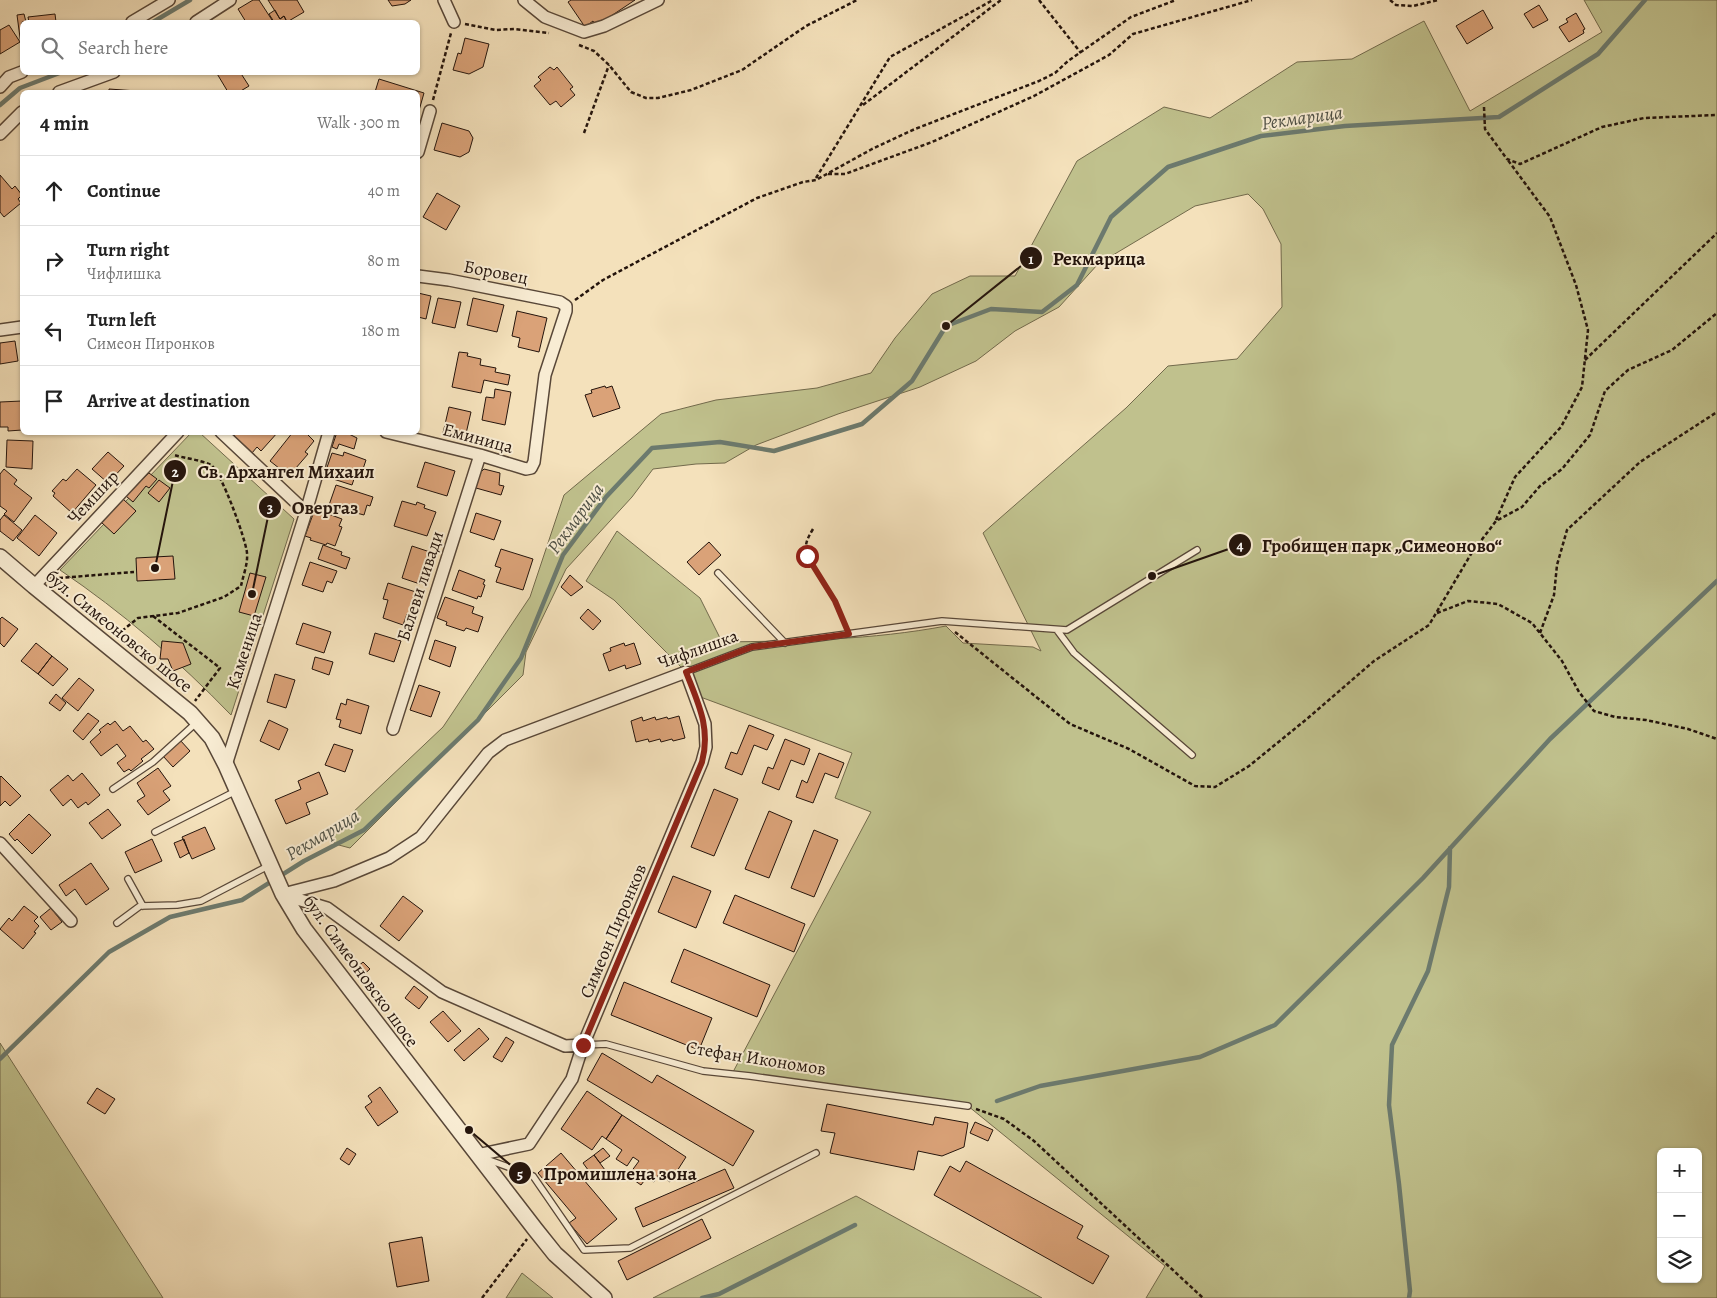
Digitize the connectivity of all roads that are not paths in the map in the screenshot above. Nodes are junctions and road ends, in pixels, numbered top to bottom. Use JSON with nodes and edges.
{"nodes":[{"id":1,"x":169,"y":0,"type":"edge"},
{"id":2,"x":230,"y":0,"type":"edge"},
{"id":3,"x":444,"y":0,"type":"edge"},
{"id":4,"x":524,"y":0,"type":"edge"},
{"id":5,"x":658,"y":0,"type":"edge"},
{"id":6,"x":135,"y":20,"type":"edge"},
{"id":7,"x":199,"y":20,"type":"edge"},
{"id":8,"x":454,"y":22,"type":"road end"},
{"id":9,"x":20,"y":73,"type":"edge"},
{"id":10,"x":106,"y":75,"type":"edge"},
{"id":11,"x":0,"y":86,"type":"edge"},
{"id":12,"x":64,"y":90,"type":"edge"},
{"id":13,"x":430,"y":111,"type":"road end"},
{"id":14,"x":20,"y":114,"type":"edge"},
{"id":15,"x":0,"y":134,"type":"edge"},
{"id":16,"x":420,"y":145,"type":"edge"},
{"id":17,"x":420,"y":276,"type":"edge"},
{"id":18,"x":20,"y":327,"type":"edge"},
{"id":19,"x":0,"y":330,"type":"edge"},
{"id":20,"x":175,"y":435,"type":"edge"},
{"id":21,"x":224,"y":435,"type":"edge"},
{"id":22,"x":329,"y":435,"type":"edge"},
{"id":23,"x":398,"y":435,"type":"edge"},
{"id":24,"x":480,"y":455,"type":"junction"},
{"id":25,"x":531,"y":468,"type":"joint"},
{"id":26,"x":306,"y":512,"type":"junction"},
{"id":27,"x":1198,"y":550,"type":"dead end"},
{"id":28,"x":0,"y":557,"type":"edge"},
{"id":29,"x":718,"y":573,"type":"dead end"},
{"id":30,"x":34,"y":586,"type":"junction"},
{"id":31,"x":1057,"y":630,"type":"junction"},
{"id":32,"x":785,"y":643,"type":"junction"},
{"id":33,"x":686,"y":672,"type":"junction"},
{"id":34,"x":193,"y":716,"type":"junction"},
{"id":35,"x":393,"y":729,"type":"dead end"},
{"id":36,"x":1192,"y":755,"type":"dead end"},
{"id":37,"x":226,"y":765,"type":"junction"},
{"id":38,"x":113,"y":789,"type":"dead end"},
{"id":39,"x":237,"y":790,"type":"junction"},
{"id":40,"x":156,"y":832,"type":"dead end"},
{"id":41,"x":0,"y":843,"type":"edge"},
{"id":42,"x":271,"y":867,"type":"junction"},
{"id":43,"x":128,"y":880,"type":"dead end"},
{"id":44,"x":281,"y":891,"type":"junction"},
{"id":45,"x":143,"y":906,"type":"junction"},
{"id":46,"x":71,"y":921,"type":"dead end"},
{"id":47,"x":117,"y":923,"type":"dead end"},
{"id":48,"x":583,"y":1045,"type":"junction"},
{"id":49,"x":968,"y":1106,"type":"road end"},
{"id":50,"x":816,"y":1153,"type":"dead end"},
{"id":51,"x":477,"y":1155,"type":"junction"},
{"id":52,"x":604,"y":1298,"type":"edge"}],
"edges":[{"from":1,"to":6,"type":"street"},
{"from":2,"to":7,"type":"street"},
{"from":3,"to":8,"type":"street"},
{"from":4,"to":5,"type":"street"},
{"from":9,"to":11,"type":"street"},
{"from":10,"to":12,"type":"street"},
{"from":13,"to":16,"type":"street"},
{"from":14,"to":15,"type":"street"},
{"from":17,"to":25,"type":"street","name":"Боровец"},
{"from":18,"to":19,"type":"street"},
{"from":20,"to":30,"type":"street","name":"Чемшир"},
{"from":21,"to":26,"type":"street"},
{"from":22,"to":26,"type":"street","name":"Каменица"},
{"from":23,"to":24,"type":"street","name":"Еминица"},
{"from":24,"to":25,"type":"street","name":"Еминица"},
{"from":24,"to":35,"type":"street","name":"Балеви ливади"},
{"from":26,"to":37,"type":"street","name":"Каменица"},
{"from":27,"to":31,"type":"lane","name":"Чифлишка"},
{"from":28,"to":30,"type":"street","name":"бул. Симеоновско шосе"},
{"from":29,"to":32,"type":"lane"},
{"from":30,"to":34,"type":"street","name":"бул. Симеоновско шосе"},
{"from":31,"to":32,"type":"lane","name":"Чифлишка"},
{"from":31,"to":36,"type":"lane"},
{"from":32,"to":33,"type":"lane","name":"Чифлишка"},
{"from":33,"to":44,"type":"street","name":"Чифлишка"},
{"from":33,"to":48,"type":"street","name":"Симеон Пиронков"},
{"from":34,"to":37,"type":"street","name":"бул. Симеоновско шосе"},
{"from":34,"to":38,"type":"lane"},
{"from":37,"to":39,"type":"street","name":"бул. Симеоновско шосе"},
{"from":39,"to":40,"type":"lane"},
{"from":39,"to":42,"type":"street","name":"бул. Симеоновско шосе"},
{"from":41,"to":46,"type":"street"},
{"from":42,"to":44,"type":"street","name":"бул. Симеоновско шосе"},
{"from":42,"to":45,"type":"lane"},
{"from":43,"to":45,"type":"lane"},
{"from":44,"to":48,"type":"street","name":"Стефан Икономов"},
{"from":44,"to":51,"type":"street","name":"бул. Симеоновско шосе"},
{"from":45,"to":47,"type":"lane"},
{"from":48,"to":49,"type":"lane","name":"Стефан Икономов"},
{"from":48,"to":51,"type":"street","name":"Симеон Пиронков"},
{"from":50,"to":51,"type":"lane"},
{"from":51,"to":52,"type":"street","name":"бул. Симеоновско шосе"}]}
